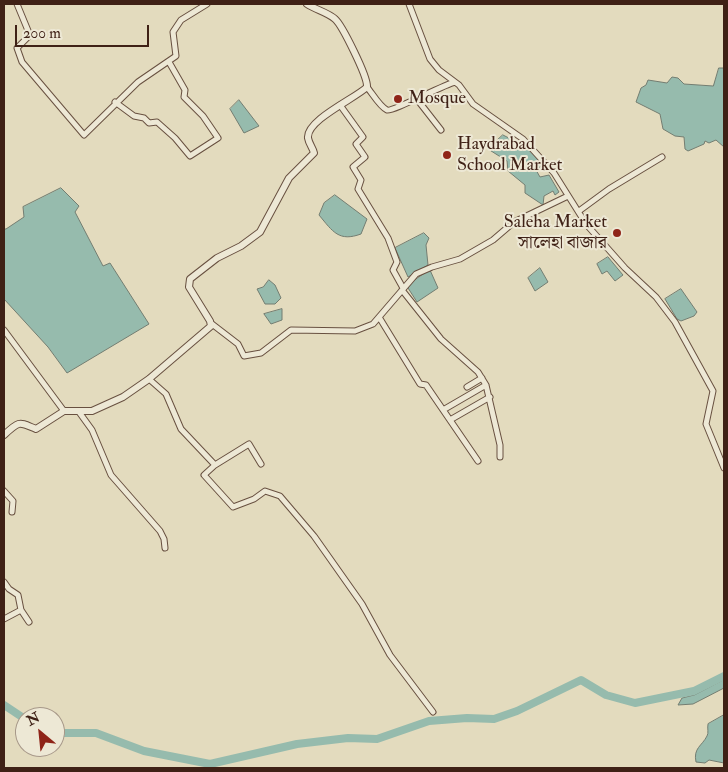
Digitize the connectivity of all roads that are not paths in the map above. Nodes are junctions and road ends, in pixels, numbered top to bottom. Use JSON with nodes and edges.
{"nodes":[{"id":1,"x":17,"y":4,"type":"edge"},
{"id":2,"x":207,"y":4,"type":"edge"},
{"id":3,"x":307,"y":4,"type":"edge"},
{"id":4,"x":409,"y":4,"type":"edge"},
{"id":5,"x":169,"y":62,"type":"junction"},
{"id":6,"x":456,"y":82,"type":"junction"},
{"id":7,"x":367,"y":87,"type":"junction"},
{"id":8,"x":416,"y":98,"type":"junction"},
{"id":9,"x":116,"y":102,"type":"junction"},
{"id":10,"x":340,"y":105,"type":"junction"},
{"id":11,"x":441,"y":130,"type":"dead end"},
{"id":12,"x":662,"y":157,"type":"dead end"},
{"id":13,"x":568,"y":196,"type":"junction"},
{"id":14,"x":579,"y":211,"type":"junction"},
{"id":15,"x":403,"y":289,"type":"junction"},
{"id":16,"x":379,"y":317,"type":"junction"},
{"id":17,"x":212,"y":324,"type":"junction"},
{"id":18,"x":4,"y":330,"type":"edge"},
{"id":19,"x":482,"y":378,"type":"junction"},
{"id":20,"x":149,"y":379,"type":"junction"},
{"id":21,"x":486,"y":385,"type":"junction"},
{"id":22,"x":467,"y":387,"type":"dead end"},
{"id":23,"x":490,"y":397,"type":"junction"},
{"id":24,"x":443,"y":410,"type":"junction"},
{"id":25,"x":64,"y":411,"type":"junction"},
{"id":26,"x":79,"y":412,"type":"junction"},
{"id":27,"x":450,"y":420,"type":"junction"},
{"id":28,"x":4,"y":434,"type":"edge"},
{"id":29,"x":500,"y":457,"type":"dead end"},
{"id":30,"x":478,"y":461,"type":"dead end"},
{"id":31,"x":260,"y":464,"type":"dead end"},
{"id":32,"x":215,"y":465,"type":"junction"},
{"id":33,"x":724,"y":468,"type":"edge"},
{"id":34,"x":4,"y":491,"type":"edge"},
{"id":35,"x":12,"y":512,"type":"dead end"},
{"id":36,"x":165,"y":548,"type":"dead end"},
{"id":37,"x":4,"y":582,"type":"edge"},
{"id":38,"x":21,"y":610,"type":"junction"},
{"id":39,"x":4,"y":619,"type":"edge"},
{"id":40,"x":29,"y":622,"type":"dead end"},
{"id":41,"x":433,"y":712,"type":"dead end"}],
"edges":[{"from":1,"to":9,"type":"street"},
{"from":2,"to":5,"type":"street"},
{"from":3,"to":7,"type":"street"},
{"from":4,"to":6,"type":"street"},
{"from":5,"to":9,"type":"street"},
{"from":5,"to":9,"type":"street"},
{"from":6,"to":8,"type":"street"},
{"from":6,"to":13,"type":"street"},
{"from":7,"to":8,"type":"street"},
{"from":7,"to":10,"type":"street"},
{"from":8,"to":11,"type":"street"},
{"from":10,"to":15,"type":"street"},
{"from":10,"to":17,"type":"street"},
{"from":12,"to":14,"type":"street"},
{"from":13,"to":14,"type":"street"},
{"from":13,"to":15,"type":"street"},
{"from":14,"to":33,"type":"street"},
{"from":15,"to":16,"type":"street"},
{"from":15,"to":19,"type":"street"},
{"from":16,"to":17,"type":"street"},
{"from":16,"to":24,"type":"street"},
{"from":17,"to":20,"type":"street"},
{"from":18,"to":25,"type":"street"},
{"from":19,"to":21,"type":"street"},
{"from":19,"to":22,"type":"street"},
{"from":20,"to":26,"type":"street"},
{"from":20,"to":32,"type":"street"},
{"from":21,"to":23,"type":"street"},
{"from":21,"to":24,"type":"street"},
{"from":23,"to":27,"type":"street"},
{"from":23,"to":29,"type":"street"},
{"from":24,"to":27,"type":"street"},
{"from":25,"to":26,"type":"street"},
{"from":25,"to":28,"type":"street"},
{"from":26,"to":36,"type":"street"},
{"from":27,"to":30,"type":"street"},
{"from":31,"to":32,"type":"street"},
{"from":32,"to":41,"type":"street"},
{"from":34,"to":35,"type":"street"},
{"from":37,"to":38,"type":"street"},
{"from":38,"to":39,"type":"street"},
{"from":38,"to":40,"type":"street"}]}
